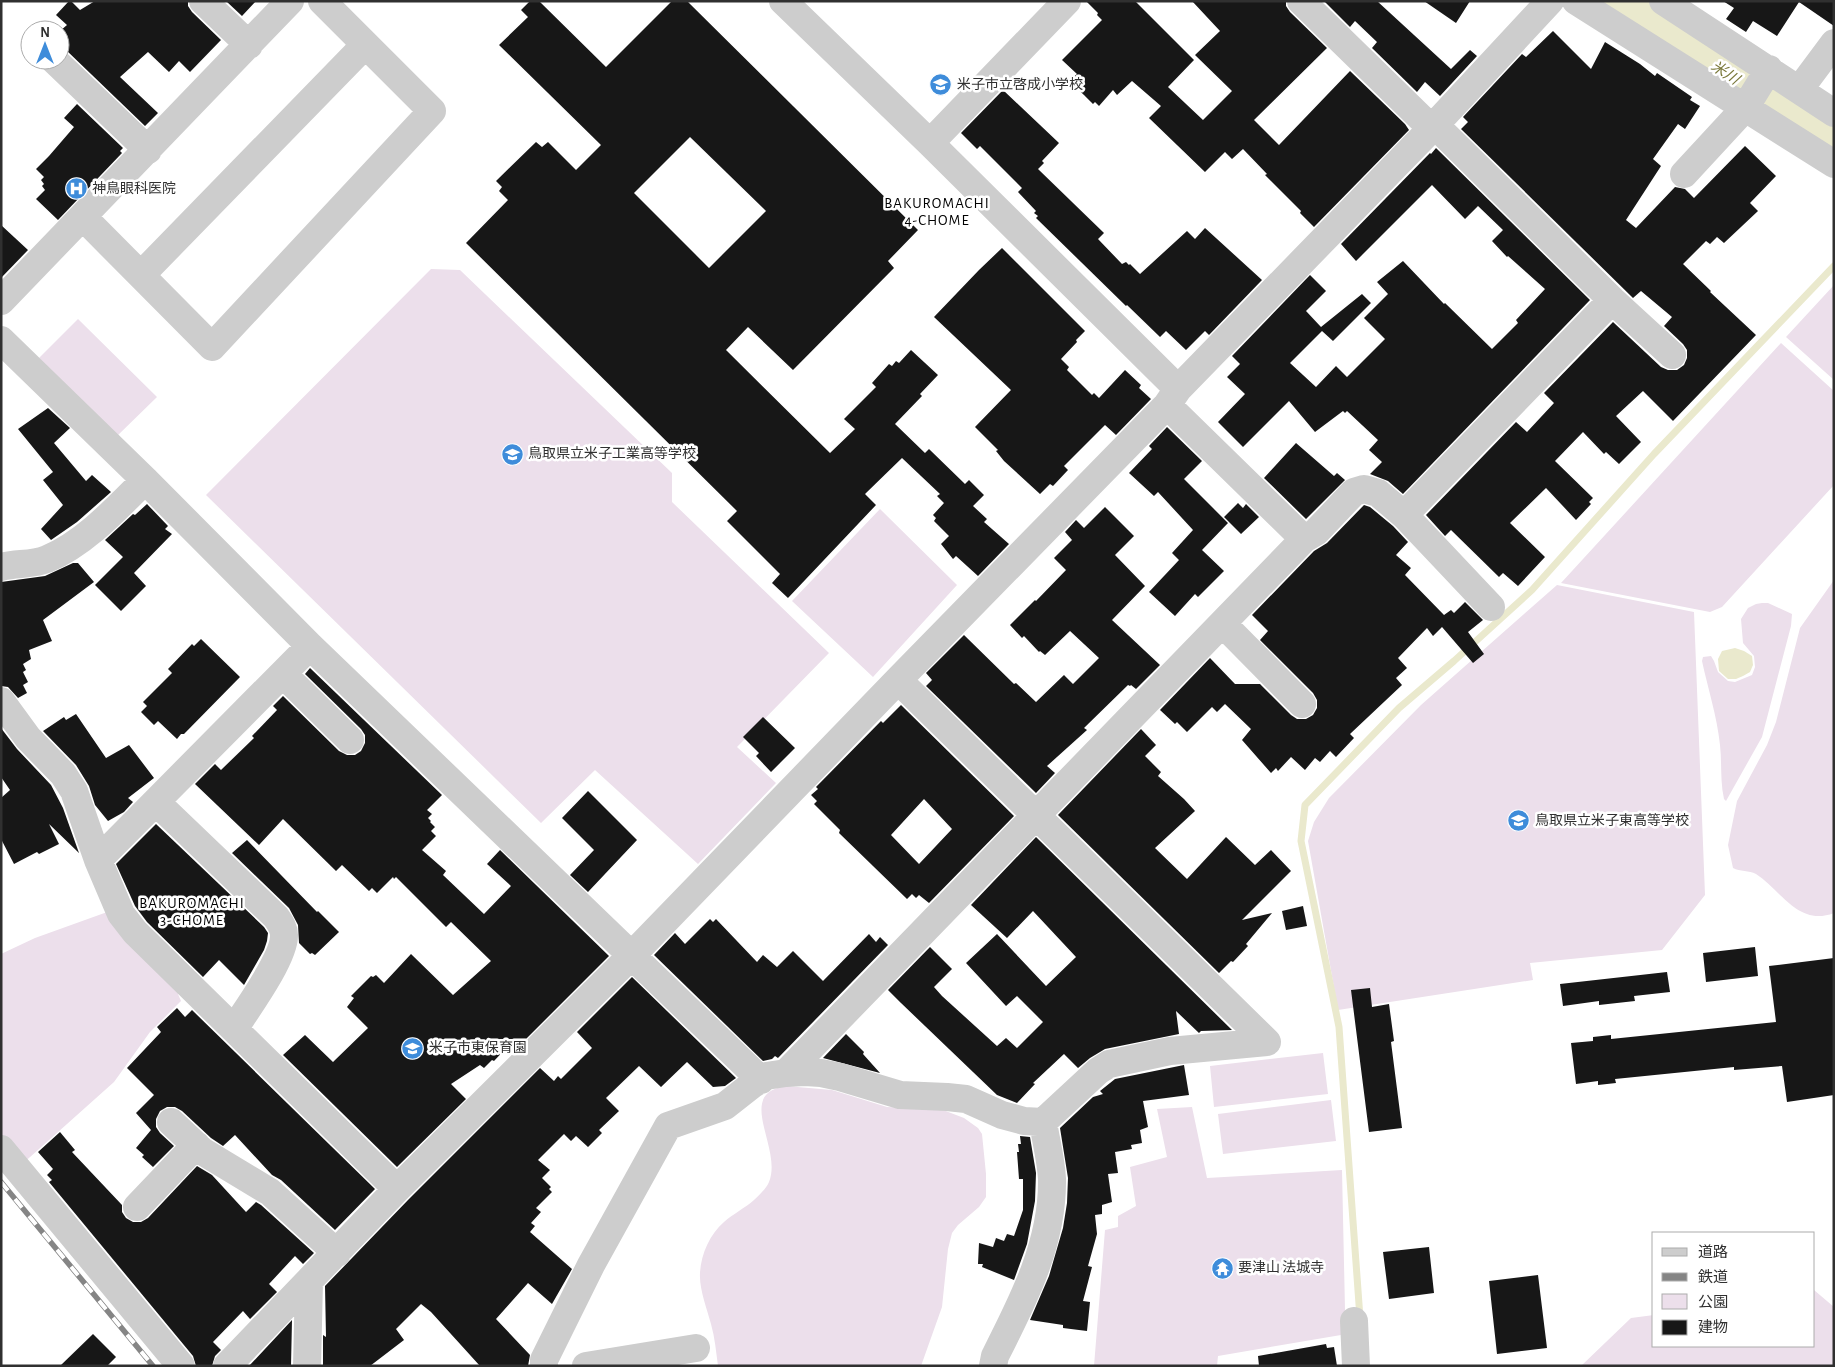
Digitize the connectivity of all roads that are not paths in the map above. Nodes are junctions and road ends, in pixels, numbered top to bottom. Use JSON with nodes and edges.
{"nodes":[{"id":1,"x":203,"y":1,"type":"edge"},
{"id":2,"x":290,"y":1,"type":"edge"},
{"id":3,"x":322,"y":1,"type":"edge"},
{"id":4,"x":783,"y":1,"type":"edge"},
{"id":5,"x":1067,"y":1,"type":"edge"},
{"id":6,"x":1301,"y":1,"type":"edge"},
{"id":7,"x":1550,"y":1,"type":"edge"},
{"id":8,"x":1576,"y":1,"type":"edge"},
{"id":9,"x":1663,"y":1,"type":"edge"},
{"id":10,"x":1692,"y":8,"type":"edge"},
{"id":11,"x":1834,"y":43,"type":"edge"},
{"id":12,"x":365,"y":45,"type":"junction"},
{"id":13,"x":249,"y":46,"type":"junction"},
{"id":14,"x":64,"y":70,"type":"edge"},
{"id":15,"x":1756,"y":90,"type":"junction"},
{"id":16,"x":1799,"y":90,"type":"junction"},
{"id":17,"x":1834,"y":113,"type":"edge"},
{"id":18,"x":1433,"y":127,"type":"junction"},
{"id":19,"x":930,"y":143,"type":"junction"},
{"id":20,"x":148,"y":150,"type":"junction"},
{"id":21,"x":1834,"y":164,"type":"edge"},
{"id":22,"x":1684,"y":174,"type":"dead end"},
{"id":23,"x":83,"y":217,"type":"junction"},
{"id":24,"x":141,"y":275,"type":"junction"},
{"id":25,"x":1612,"y":300,"type":"junction"},
{"id":26,"x":1,"y":301,"type":"edge"},
{"id":27,"x":1,"y":340,"type":"edge"},
{"id":28,"x":1672,"y":355,"type":"dead end"},
{"id":29,"x":1172,"y":397,"type":"junction"},
{"id":30,"x":145,"y":480,"type":"junction"},
{"id":31,"x":1404,"y":515,"type":"junction"},
{"id":32,"x":1304,"y":539,"type":"junction"},
{"id":33,"x":1,"y":567,"type":"edge"},
{"id":34,"x":1491,"y":607,"type":"dead end"},
{"id":35,"x":1222,"y":624,"type":"junction"},
{"id":36,"x":310,"y":646,"type":"junction"},
{"id":37,"x":283,"y":674,"type":"junction"},
{"id":38,"x":898,"y":680,"type":"junction"},
{"id":39,"x":1,"y":701,"type":"edge"},
{"id":40,"x":1302,"y":704,"type":"dead end"},
{"id":41,"x":350,"y":740,"type":"dead end"},
{"id":42,"x":156,"y":802,"type":"junction"},
{"id":43,"x":1036,"y":816,"type":"junction"},
{"id":44,"x":98,"y":860,"type":"junction"},
{"id":45,"x":632,"y":955,"type":"junction"},
{"id":46,"x":234,"y":1029,"type":"junction"},
{"id":47,"x":773,"y":1076,"type":"junction"},
{"id":48,"x":171,"y":1122,"type":"dead end"},
{"id":49,"x":1043,"y":1122,"type":"junction"},
{"id":50,"x":196,"y":1146,"type":"junction"},
{"id":51,"x":1,"y":1149,"type":"edge"},
{"id":52,"x":398,"y":1189,"type":"junction"},
{"id":53,"x":137,"y":1207,"type":"dead end"},
{"id":54,"x":337,"y":1253,"type":"junction"},
{"id":55,"x":309,"y":1282,"type":"junction"},
{"id":56,"x":1354,"y":1321,"type":"dead end"},
{"id":57,"x":696,"y":1348,"type":"dead end"},
{"id":58,"x":218,"y":1362,"type":"edge"},
{"id":59,"x":181,"y":1366,"type":"edge"},
{"id":60,"x":307,"y":1366,"type":"edge"},
{"id":61,"x":544,"y":1366,"type":"edge"},
{"id":62,"x":586,"y":1366,"type":"edge"},
{"id":63,"x":993,"y":1366,"type":"edge"},
{"id":64,"x":1356,"y":1366,"type":"edge"}],
"edges":[{"from":1,"to":13,"type":"street"},
{"from":2,"to":13,"type":"street"},
{"from":3,"to":12,"type":"street"},
{"from":4,"to":19,"type":"street"},
{"from":5,"to":19,"type":"street"},
{"from":6,"to":18,"type":"street"},
{"from":7,"to":18,"type":"street"},
{"from":8,"to":15,"type":"street"},
{"from":9,"to":10,"type":"street"},
{"from":10,"to":15,"type":"street"},
{"from":11,"to":16,"type":"street"},
{"from":12,"to":24,"type":"street"},
{"from":12,"to":24,"type":"street"},
{"from":13,"to":20,"type":"street"},
{"from":14,"to":20,"type":"street"},
{"from":15,"to":16,"type":"street"},
{"from":15,"to":21,"type":"street"},
{"from":15,"to":22,"type":"street"},
{"from":16,"to":17,"type":"street"},
{"from":18,"to":25,"type":"street"},
{"from":18,"to":29,"type":"street"},
{"from":19,"to":29,"type":"street"},
{"from":20,"to":23,"type":"street"},
{"from":23,"to":24,"type":"street"},
{"from":23,"to":26,"type":"street"},
{"from":25,"to":28,"type":"street"},
{"from":25,"to":31,"type":"street"},
{"from":27,"to":30,"type":"street"},
{"from":29,"to":32,"type":"street"},
{"from":29,"to":38,"type":"street"},
{"from":30,"to":33,"type":"street"},
{"from":30,"to":36,"type":"street"},
{"from":31,"to":32,"type":"street"},
{"from":31,"to":34,"type":"street"},
{"from":32,"to":35,"type":"street"},
{"from":35,"to":40,"type":"street"},
{"from":35,"to":43,"type":"street"},
{"from":36,"to":37,"type":"street"},
{"from":36,"to":45,"type":"street"},
{"from":37,"to":41,"type":"street"},
{"from":37,"to":42,"type":"street"},
{"from":38,"to":43,"type":"street"},
{"from":38,"to":45,"type":"street"},
{"from":39,"to":44,"type":"street"},
{"from":42,"to":44,"type":"street"},
{"from":42,"to":46,"type":"street"},
{"from":43,"to":47,"type":"street"},
{"from":43,"to":49,"type":"street"},
{"from":44,"to":46,"type":"street"},
{"from":45,"to":47,"type":"street"},
{"from":45,"to":52,"type":"street"},
{"from":46,"to":52,"type":"street"},
{"from":47,"to":49,"type":"street"},
{"from":47,"to":61,"type":"street"},
{"from":48,"to":50,"type":"street"},
{"from":49,"to":63,"type":"street"},
{"from":50,"to":53,"type":"street"},
{"from":50,"to":54,"type":"street"},
{"from":51,"to":59,"type":"street"},
{"from":52,"to":54,"type":"street"},
{"from":54,"to":55,"type":"street"},
{"from":55,"to":58,"type":"street"},
{"from":55,"to":60,"type":"street"},
{"from":56,"to":64,"type":"street"},
{"from":57,"to":62,"type":"street"}]}
